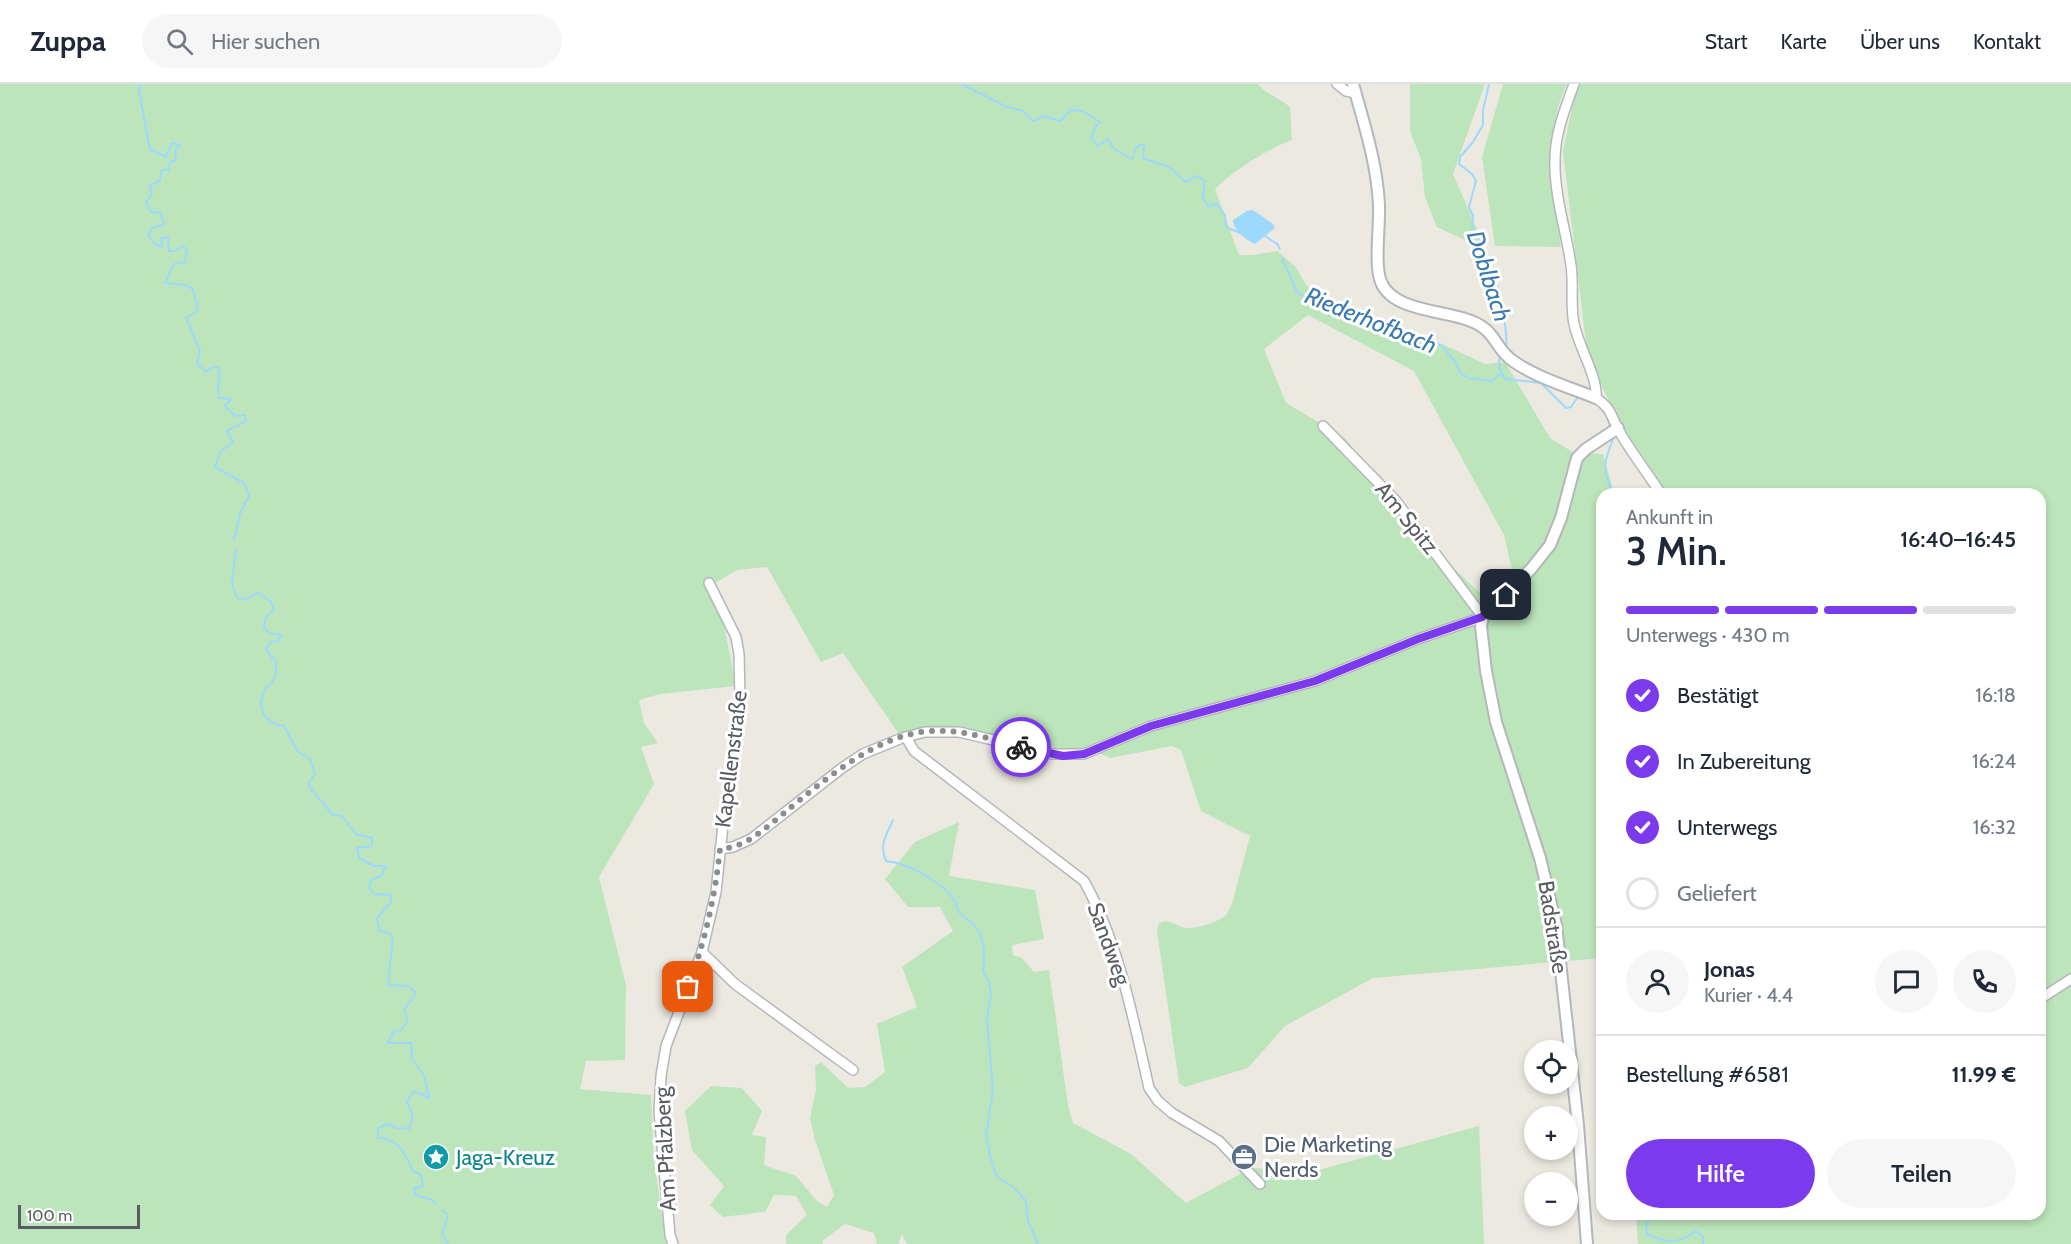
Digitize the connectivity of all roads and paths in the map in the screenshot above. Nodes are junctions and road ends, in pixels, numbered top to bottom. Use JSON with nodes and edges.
{"nodes":[{"id":1,"x":1337,"y":84,"type":"edge"},
{"id":2,"x":1574,"y":84,"type":"edge"},
{"id":3,"x":1354,"y":89,"type":"edge"},
{"id":4,"x":1596,"y":398,"type":"junction"},
{"id":5,"x":1323,"y":426,"type":"dead end"},
{"id":6,"x":1618,"y":428,"type":"junction"},
{"id":7,"x":1657,"y":488,"type":"edge"},
{"id":8,"x":709,"y":583,"type":"dead end"},
{"id":9,"x":1482,"y":617,"type":"junction"},
{"id":10,"x":906,"y":737,"type":"junction"},
{"id":11,"x":720,"y":849,"type":"junction"},
{"id":12,"x":702,"y":952,"type":"junction"},
{"id":13,"x":2071,"y":979,"type":"edge"},
{"id":14,"x":2046,"y":995,"type":"edge"},
{"id":15,"x":853,"y":1070,"type":"dead end"},
{"id":16,"x":1260,"y":1184,"type":"dead end"},
{"id":17,"x":673,"y":1244,"type":"edge"},
{"id":18,"x":1587,"y":1244,"type":"edge"}],
"edges":[{"from":1,"to":3,"type":"street"},
{"from":2,"to":4,"type":"street"},
{"from":3,"to":4,"type":"street"},
{"from":4,"to":6,"type":"street"},
{"from":5,"to":9,"type":"street","name":"Am Spitz"},
{"from":6,"to":7,"type":"street"},
{"from":6,"to":9,"type":"street","name":"Kapellenstraße"},
{"from":8,"to":11,"type":"street","name":"Kapellenstraße"},
{"from":9,"to":10,"type":"street","name":"Kapellenstraße"},
{"from":9,"to":18,"type":"street","name":"Badstraße"},
{"from":10,"to":11,"type":"street","name":"Kapellenstraße"},
{"from":10,"to":16,"type":"street","name":"Sandweg"},
{"from":11,"to":12,"type":"street","name":"Am Pfalzberg"},
{"from":12,"to":15,"type":"street"},
{"from":12,"to":17,"type":"street","name":"Am Pfalzberg"},
{"from":13,"to":14,"type":"street"}]}
